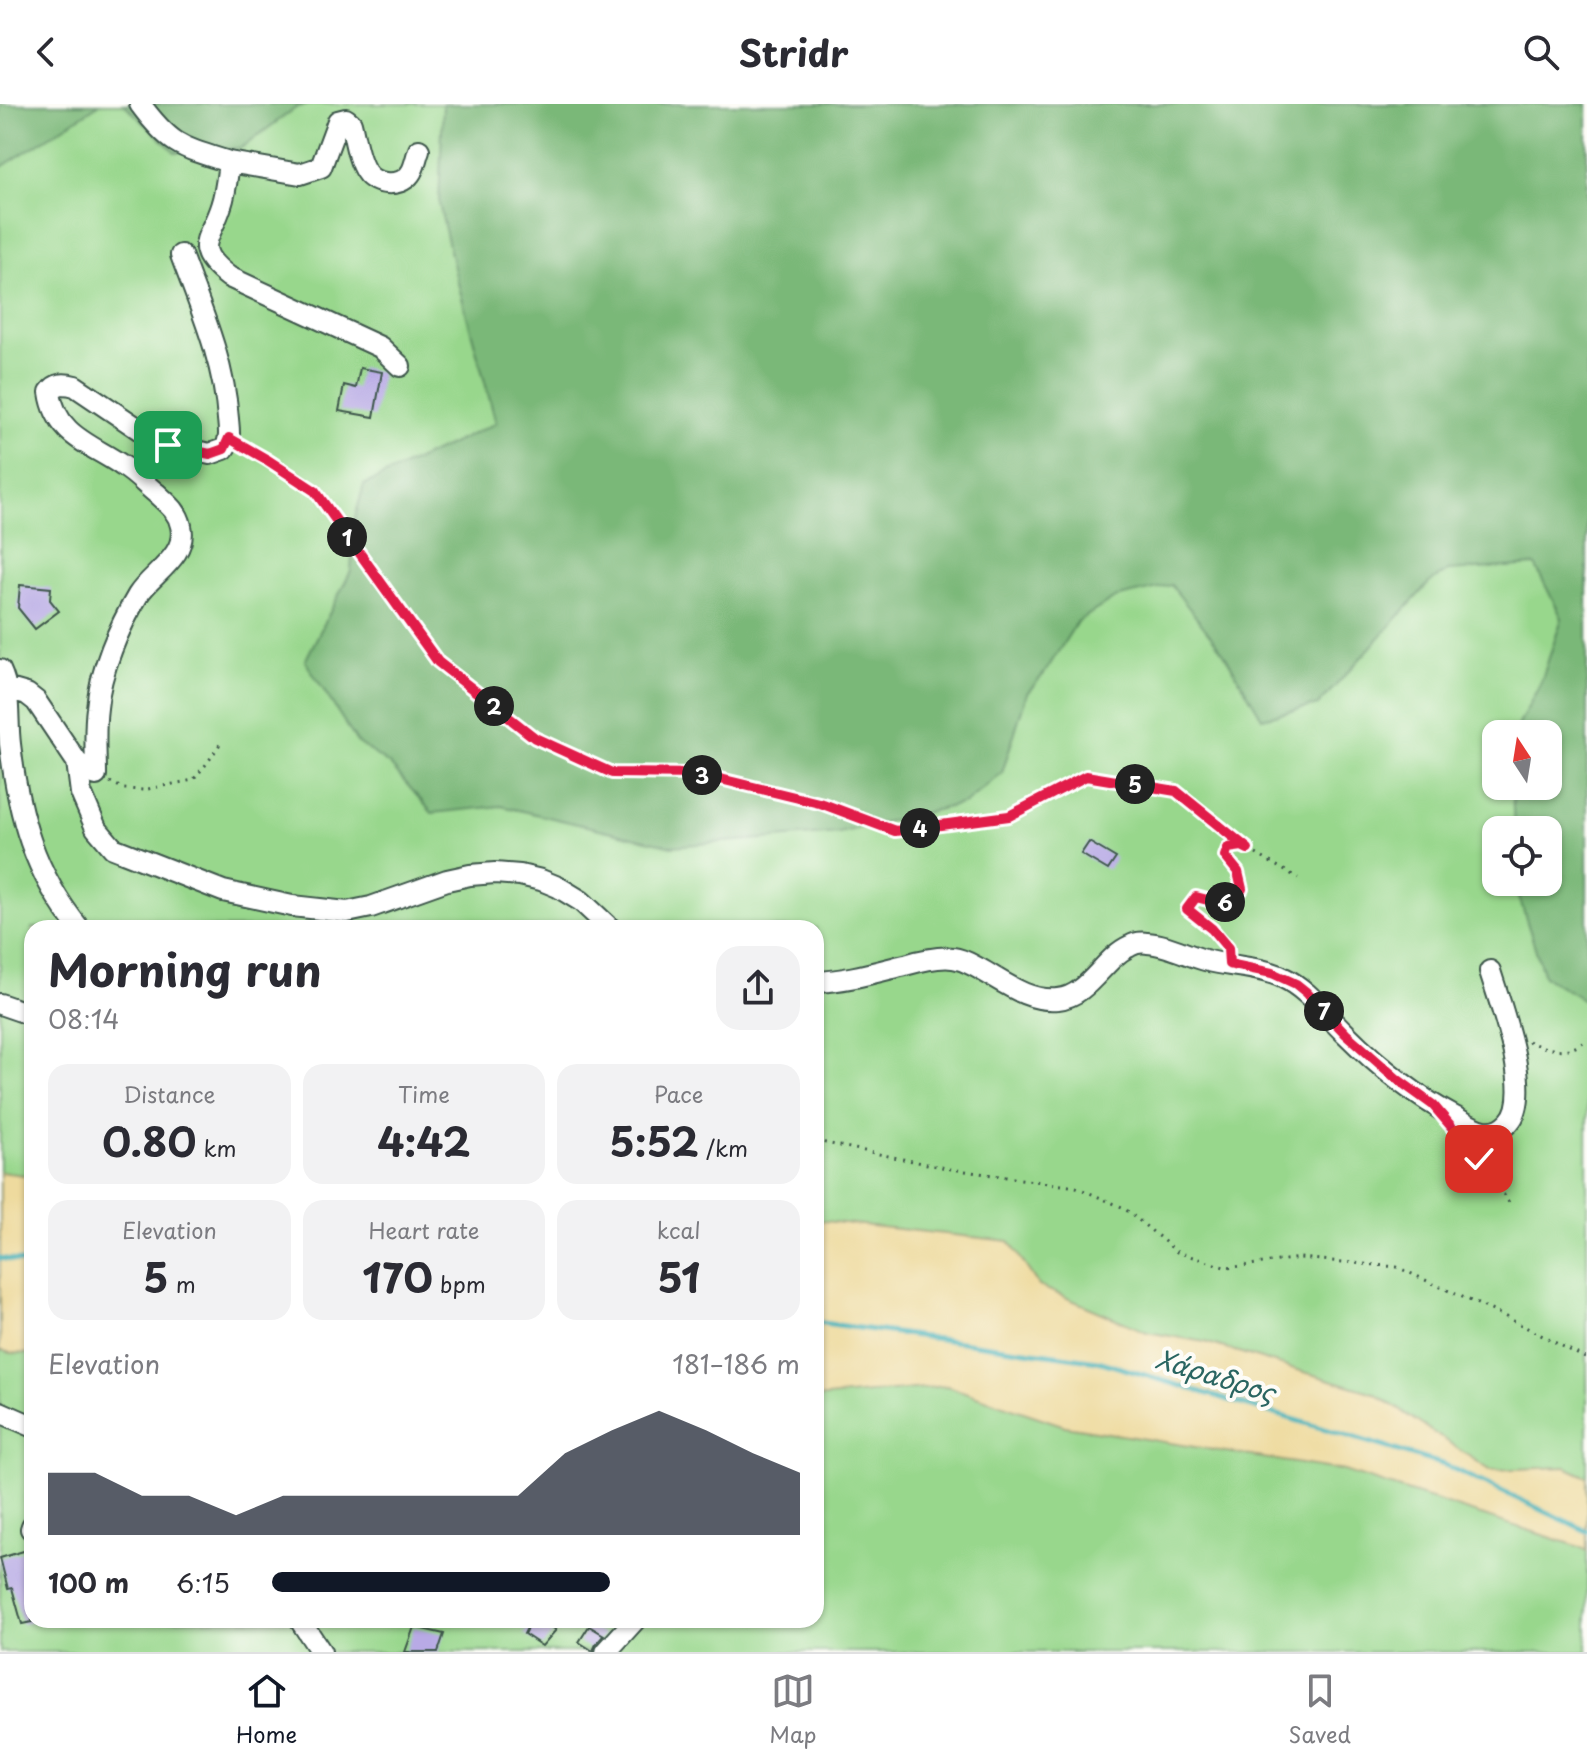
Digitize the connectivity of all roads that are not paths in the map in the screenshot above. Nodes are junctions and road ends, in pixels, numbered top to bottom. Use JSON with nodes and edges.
{"nodes":[{"id":1,"x":140,"y":104,"type":"edge"},
{"id":2,"x":419,"y":150,"type":"dead end"},
{"id":3,"x":229,"y":162,"type":"junction"},
{"id":4,"x":181,"y":255,"type":"dead end"},
{"id":5,"x":400,"y":366,"type":"dead end"},
{"id":6,"x":3,"y":679,"type":"edge"},
{"id":7,"x":77,"y":762,"type":"junction"},
{"id":8,"x":73,"y":920,"type":"edge"},
{"id":9,"x":601,"y":920,"type":"edge"},
{"id":10,"x":1490,"y":971,"type":"dead end"},
{"id":11,"x":824,"y":981,"type":"edge"},
{"id":12,"x":0,"y":1004,"type":"edge"},
{"id":13,"x":24,"y":1012,"type":"edge"},
{"id":14,"x":0,"y":1412,"type":"edge"},
{"id":15,"x":24,"y":1422,"type":"edge"},
{"id":16,"x":305,"y":1628,"type":"edge"},
{"id":17,"x":628,"y":1628,"type":"edge"},
{"id":18,"x":321,"y":1652,"type":"edge"},
{"id":19,"x":606,"y":1652,"type":"edge"}],
"edges":[{"from":1,"to":3,"type":"street"},
{"from":2,"to":3,"type":"street"},
{"from":3,"to":5,"type":"street"},
{"from":4,"to":7,"type":"street"},
{"from":6,"to":7,"type":"street"},
{"from":6,"to":8,"type":"street"},
{"from":7,"to":9,"type":"street"},
{"from":10,"to":11,"type":"street"},
{"from":12,"to":13,"type":"street"},
{"from":14,"to":15,"type":"street"},
{"from":16,"to":18,"type":"street"},
{"from":17,"to":19,"type":"street"}]}
